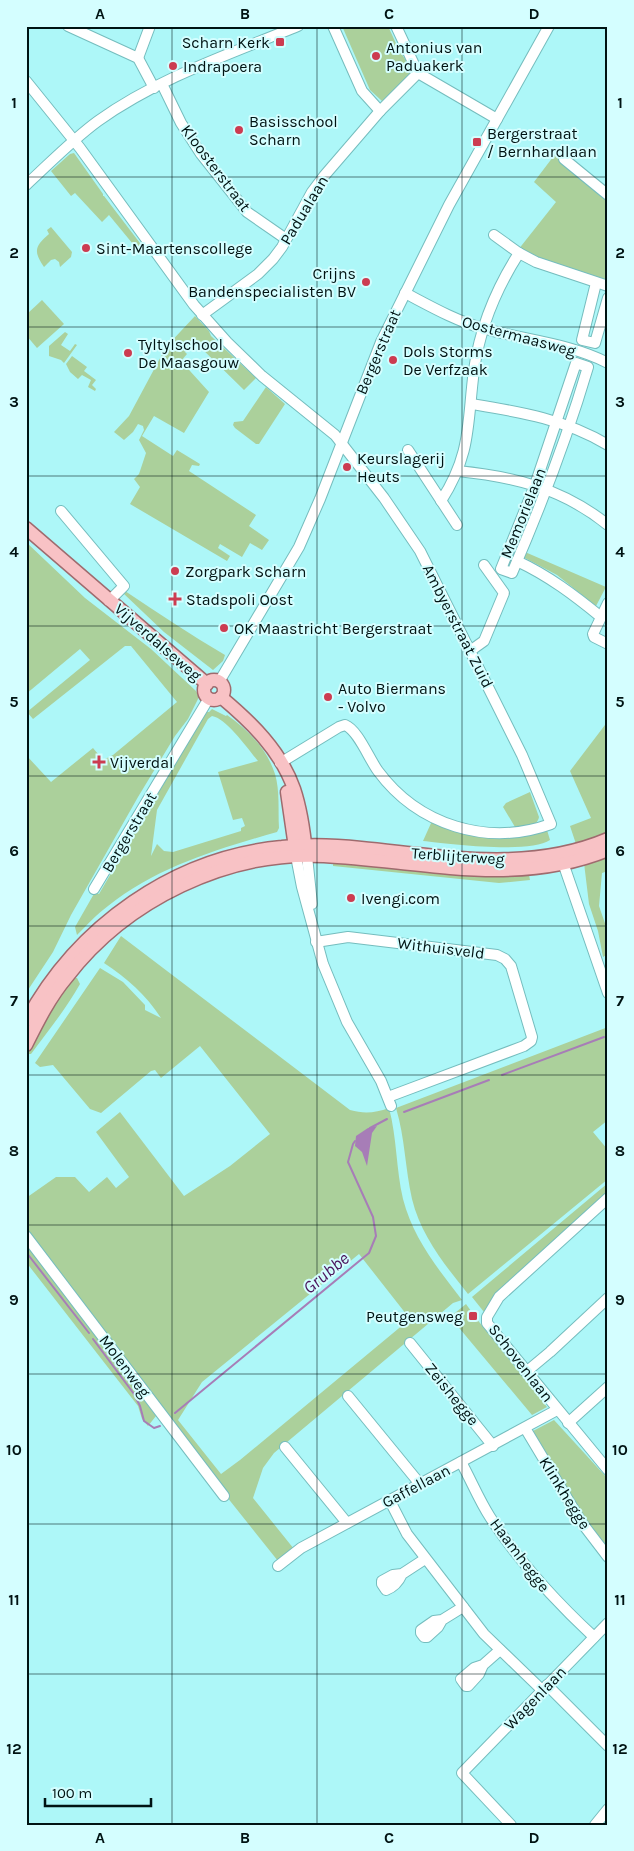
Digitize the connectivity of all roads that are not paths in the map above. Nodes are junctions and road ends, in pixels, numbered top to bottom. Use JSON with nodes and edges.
{"nodes":[{"id":1,"x":68,"y":26,"type":"edge"},
{"id":2,"x":150,"y":26,"type":"edge"},
{"id":3,"x":298,"y":26,"type":"edge"},
{"id":4,"x":333,"y":26,"type":"edge"},
{"id":5,"x":396,"y":26,"type":"edge"},
{"id":6,"x":549,"y":26,"type":"edge"},
{"id":7,"x":88,"y":31,"type":"edge"},
{"id":8,"x":138,"y":58,"type":"junction"},
{"id":9,"x":418,"y":73,"type":"junction"},
{"id":10,"x":26,"y":81,"type":"edge"},
{"id":11,"x":158,"y":86,"type":"junction"},
{"id":12,"x":380,"y":111,"type":"junction"},
{"id":13,"x":497,"y":119,"type":"junction"},
{"id":14,"x":74,"y":141,"type":"junction"},
{"id":15,"x":564,"y":159,"type":"dead end"},
{"id":16,"x":26,"y":184,"type":"edge"},
{"id":17,"x":608,"y":195,"type":"edge"},
{"id":18,"x":494,"y":235,"type":"dead end"},
{"id":19,"x":286,"y":239,"type":"junction"},
{"id":20,"x":519,"y":253,"type":"junction"},
{"id":21,"x":596,"y":283,"type":"junction"},
{"id":22,"x":608,"y":286,"type":"edge"},
{"id":23,"x":404,"y":293,"type":"junction"},
{"id":24,"x":608,"y":298,"type":"edge"},
{"id":25,"x":202,"y":315,"type":"junction"},
{"id":26,"x":483,"y":328,"type":"junction"},
{"id":27,"x":608,"y":362,"type":"edge"},
{"id":28,"x":472,"y":404,"type":"junction"},
{"id":29,"x":558,"y":421,"type":"junction"},
{"id":30,"x":570,"y":426,"type":"junction"},
{"id":31,"x":341,"y":442,"type":"junction"},
{"id":32,"x":608,"y":445,"type":"edge"},
{"id":33,"x":408,"y":450,"type":"dead end"},
{"id":34,"x":458,"y":471,"type":"junction"},
{"id":35,"x":535,"y":485,"type":"junction"},
{"id":36,"x":548,"y":490,"type":"junction"},
{"id":37,"x":441,"y":501,"type":"junction"},
{"id":38,"x":61,"y":511,"type":"dead end"},
{"id":39,"x":457,"y":525,"type":"dead end"},
{"id":40,"x":608,"y":525,"type":"edge"},
{"id":41,"x":26,"y":528,"type":"edge"},
{"id":42,"x":517,"y":562,"type":"junction"},
{"id":43,"x":484,"y":565,"type":"dead end"},
{"id":44,"x":110,"y":601,"type":"junction"},
{"id":45,"x":608,"y":604,"type":"edge"},
{"id":46,"x":601,"y":617,"type":"junction"},
{"id":47,"x":608,"y":644,"type":"edge"},
{"id":48,"x":470,"y":650,"type":"junction"},
{"id":49,"x":213,"y":683,"type":"junction"},
{"id":50,"x":215,"y":698,"type":"junction"},
{"id":51,"x":280,"y":763,"type":"junction"},
{"id":52,"x":608,"y":839,"type":"edge"},
{"id":53,"x":608,"y":850,"type":"edge"},
{"id":54,"x":301,"y":851,"type":"junction"},
{"id":55,"x":562,"y":859,"type":"junction"},
{"id":56,"x":94,"y":889,"type":"dead end"},
{"id":57,"x":316,"y":942,"type":"junction"},
{"id":58,"x":86,"y":948,"type":"junction"},
{"id":59,"x":608,"y":993,"type":"edge"},
{"id":60,"x":26,"y":1021,"type":"edge"},
{"id":61,"x":26,"y":1045,"type":"edge"},
{"id":62,"x":606,"y":1202,"type":"edge"},
{"id":63,"x":26,"y":1236,"type":"edge"},
{"id":64,"x":608,"y":1298,"type":"edge"},
{"id":65,"x":410,"y":1343,"type":"dead end"},
{"id":66,"x":526,"y":1372,"type":"junction"},
{"id":67,"x":608,"y":1387,"type":"edge"},
{"id":68,"x":348,"y":1396,"type":"dead end"},
{"id":69,"x":557,"y":1410,"type":"junction"},
{"id":70,"x":568,"y":1423,"type":"junction"},
{"id":71,"x":525,"y":1428,"type":"junction"},
{"id":72,"x":493,"y":1446,"type":"junction"},
{"id":73,"x":285,"y":1448,"type":"dead end"},
{"id":74,"x":461,"y":1462,"type":"junction"},
{"id":75,"x":608,"y":1470,"type":"edge"},
{"id":76,"x":420,"y":1484,"type":"junction"},
{"id":77,"x":224,"y":1496,"type":"dead end"},
{"id":78,"x":390,"y":1501,"type":"junction"},
{"id":79,"x":346,"y":1523,"type":"junction"},
{"id":80,"x":608,"y":1556,"type":"edge"},
{"id":81,"x":426,"y":1559,"type":"junction"},
{"id":82,"x":278,"y":1566,"type":"dead end"},
{"id":83,"x":402,"y":1574,"type":"dead end"},
{"id":84,"x":463,"y":1607,"type":"junction"},
{"id":85,"x":442,"y":1620,"type":"dead end"},
{"id":86,"x":608,"y":1623,"type":"edge"},
{"id":87,"x":594,"y":1638,"type":"junction"},
{"id":88,"x":500,"y":1650,"type":"junction"},
{"id":89,"x":483,"y":1665,"type":"dead end"},
{"id":90,"x":545,"y":1688,"type":"junction"},
{"id":91,"x":605,"y":1739,"type":"edge"},
{"id":92,"x":608,"y":1809,"type":"edge"},
{"id":93,"x":511,"y":1825,"type":"edge"},
{"id":94,"x":595,"y":1825,"type":"edge"}],
"edges":[{"from":1,"to":7,"type":"street"},
{"from":2,"to":8,"type":"street"},
{"from":3,"to":11,"type":"street"},
{"from":4,"to":12,"type":"street"},
{"from":5,"to":9,"type":"street"},
{"from":6,"to":13,"type":"street","name":"Bergerstraat"},
{"from":7,"to":8,"type":"street"},
{"from":8,"to":11,"type":"street","name":"Kloosterstraat"},
{"from":9,"to":12,"type":"street","name":"Padualaan"},
{"from":9,"to":13,"type":"street"},
{"from":10,"to":14,"type":"street","name":"Ambyerstraat Zuid"},
{"from":11,"to":14,"type":"street"},
{"from":11,"to":19,"type":"street","name":"Kloosterstraat"},
{"from":12,"to":19,"type":"street","name":"Padualaan"},
{"from":13,"to":23,"type":"street","name":"Bergerstraat"},
{"from":14,"to":16,"type":"street"},
{"from":14,"to":25,"type":"street","name":"Ambyerstraat Zuid"},
{"from":15,"to":17,"type":"street"},
{"from":18,"to":20,"type":"street"},
{"from":19,"to":25,"type":"street","name":"Padualaan"},
{"from":20,"to":21,"type":"street"},
{"from":20,"to":26,"type":"street"},
{"from":21,"to":22,"type":"street"},
{"from":21,"to":24,"type":"street"},
{"from":23,"to":26,"type":"street","name":"Oostermaasweg"},
{"from":23,"to":31,"type":"street","name":"Bergerstraat"},
{"from":25,"to":31,"type":"street","name":"Ambyerstraat Zuid"},
{"from":26,"to":27,"type":"street","name":"Oostermaasweg"},
{"from":26,"to":28,"type":"street"},
{"from":28,"to":29,"type":"street"},
{"from":28,"to":34,"type":"street"},
{"from":29,"to":30,"type":"street"},
{"from":29,"to":30,"type":"street","name":"Memorielaan"},
{"from":29,"to":35,"type":"street","name":"Memorielaan"},
{"from":30,"to":32,"type":"street"},
{"from":30,"to":36,"type":"street","name":"Memorielaan"},
{"from":31,"to":48,"type":"street","name":"Ambyerstraat Zuid"},
{"from":31,"to":49,"type":"street","name":"Bergerstraat"},
{"from":33,"to":37,"type":"street"},
{"from":34,"to":35,"type":"street"},
{"from":34,"to":37,"type":"street"},
{"from":35,"to":36,"type":"street"},
{"from":35,"to":42,"type":"street","name":"Memorielaan"},
{"from":36,"to":40,"type":"street"},
{"from":36,"to":42,"type":"street","name":"Memorielaan"},
{"from":37,"to":39,"type":"street"},
{"from":38,"to":44,"type":"street","name":"Vijverdalseweg"},
{"from":41,"to":44,"type":"main road","name":"Vijverdalseweg"},
{"from":42,"to":46,"type":"street"},
{"from":43,"to":48,"type":"street"},
{"from":44,"to":49,"type":"main road","name":"Vijverdalseweg"},
{"from":45,"to":46,"type":"street"},
{"from":46,"to":47,"type":"street"},
{"from":48,"to":51,"type":"street","name":"Ambyerstraat Zuid"},
{"from":49,"to":50,"type":"main road"},
{"from":50,"to":51,"type":"main road"},
{"from":50,"to":56,"type":"street","name":"Bergerstraat"},
{"from":51,"to":54,"type":"main road"},
{"from":52,"to":55,"type":"main road","name":"Terblijterweg"},
{"from":53,"to":55,"type":"main road","name":"Terblijterweg"},
{"from":54,"to":55,"type":"main road","name":"Terblijterweg"},
{"from":54,"to":57,"type":"street","name":"Withuisveld"},
{"from":54,"to":58,"type":"main road","name":"Terblijterweg"},
{"from":55,"to":59,"type":"street"},
{"from":57,"to":57,"type":"street","name":"Withuisveld"},
{"from":58,"to":60,"type":"main road"},
{"from":58,"to":61,"type":"main road"},
{"from":62,"to":66,"type":"street","name":"Schovenlaan"},
{"from":63,"to":77,"type":"street","name":"Molenweg"},
{"from":64,"to":66,"type":"street"},
{"from":65,"to":72,"type":"street","name":"Zeishegge"},
{"from":66,"to":69,"type":"street","name":"Schovenlaan"},
{"from":67,"to":70,"type":"street"},
{"from":68,"to":76,"type":"street"},
{"from":69,"to":70,"type":"street","name":"Schovenlaan"},
{"from":69,"to":71,"type":"street","name":"Gaffellaan"},
{"from":70,"to":75,"type":"street","name":"Schovenlaan"},
{"from":71,"to":72,"type":"street","name":"Gaffellaan"},
{"from":71,"to":80,"type":"street","name":"Klinkhegge"},
{"from":72,"to":74,"type":"street","name":"Gaffellaan"},
{"from":73,"to":79,"type":"street"},
{"from":74,"to":76,"type":"street","name":"Gaffellaan"},
{"from":74,"to":87,"type":"street","name":"Haamhegge"},
{"from":76,"to":78,"type":"street","name":"Gaffellaan"},
{"from":78,"to":79,"type":"street","name":"Gaffellaan"},
{"from":78,"to":81,"type":"street"},
{"from":79,"to":82,"type":"street","name":"Gaffellaan"},
{"from":81,"to":83,"type":"street"},
{"from":81,"to":84,"type":"street"},
{"from":84,"to":85,"type":"street"},
{"from":84,"to":88,"type":"street"},
{"from":86,"to":87,"type":"street","name":"Wagenlaan"},
{"from":87,"to":90,"type":"street","name":"Wagenlaan"},
{"from":88,"to":89,"type":"street"},
{"from":88,"to":90,"type":"street"},
{"from":90,"to":91,"type":"street"},
{"from":90,"to":93,"type":"street","name":"Wagenlaan"},
{"from":92,"to":94,"type":"street"}]}
